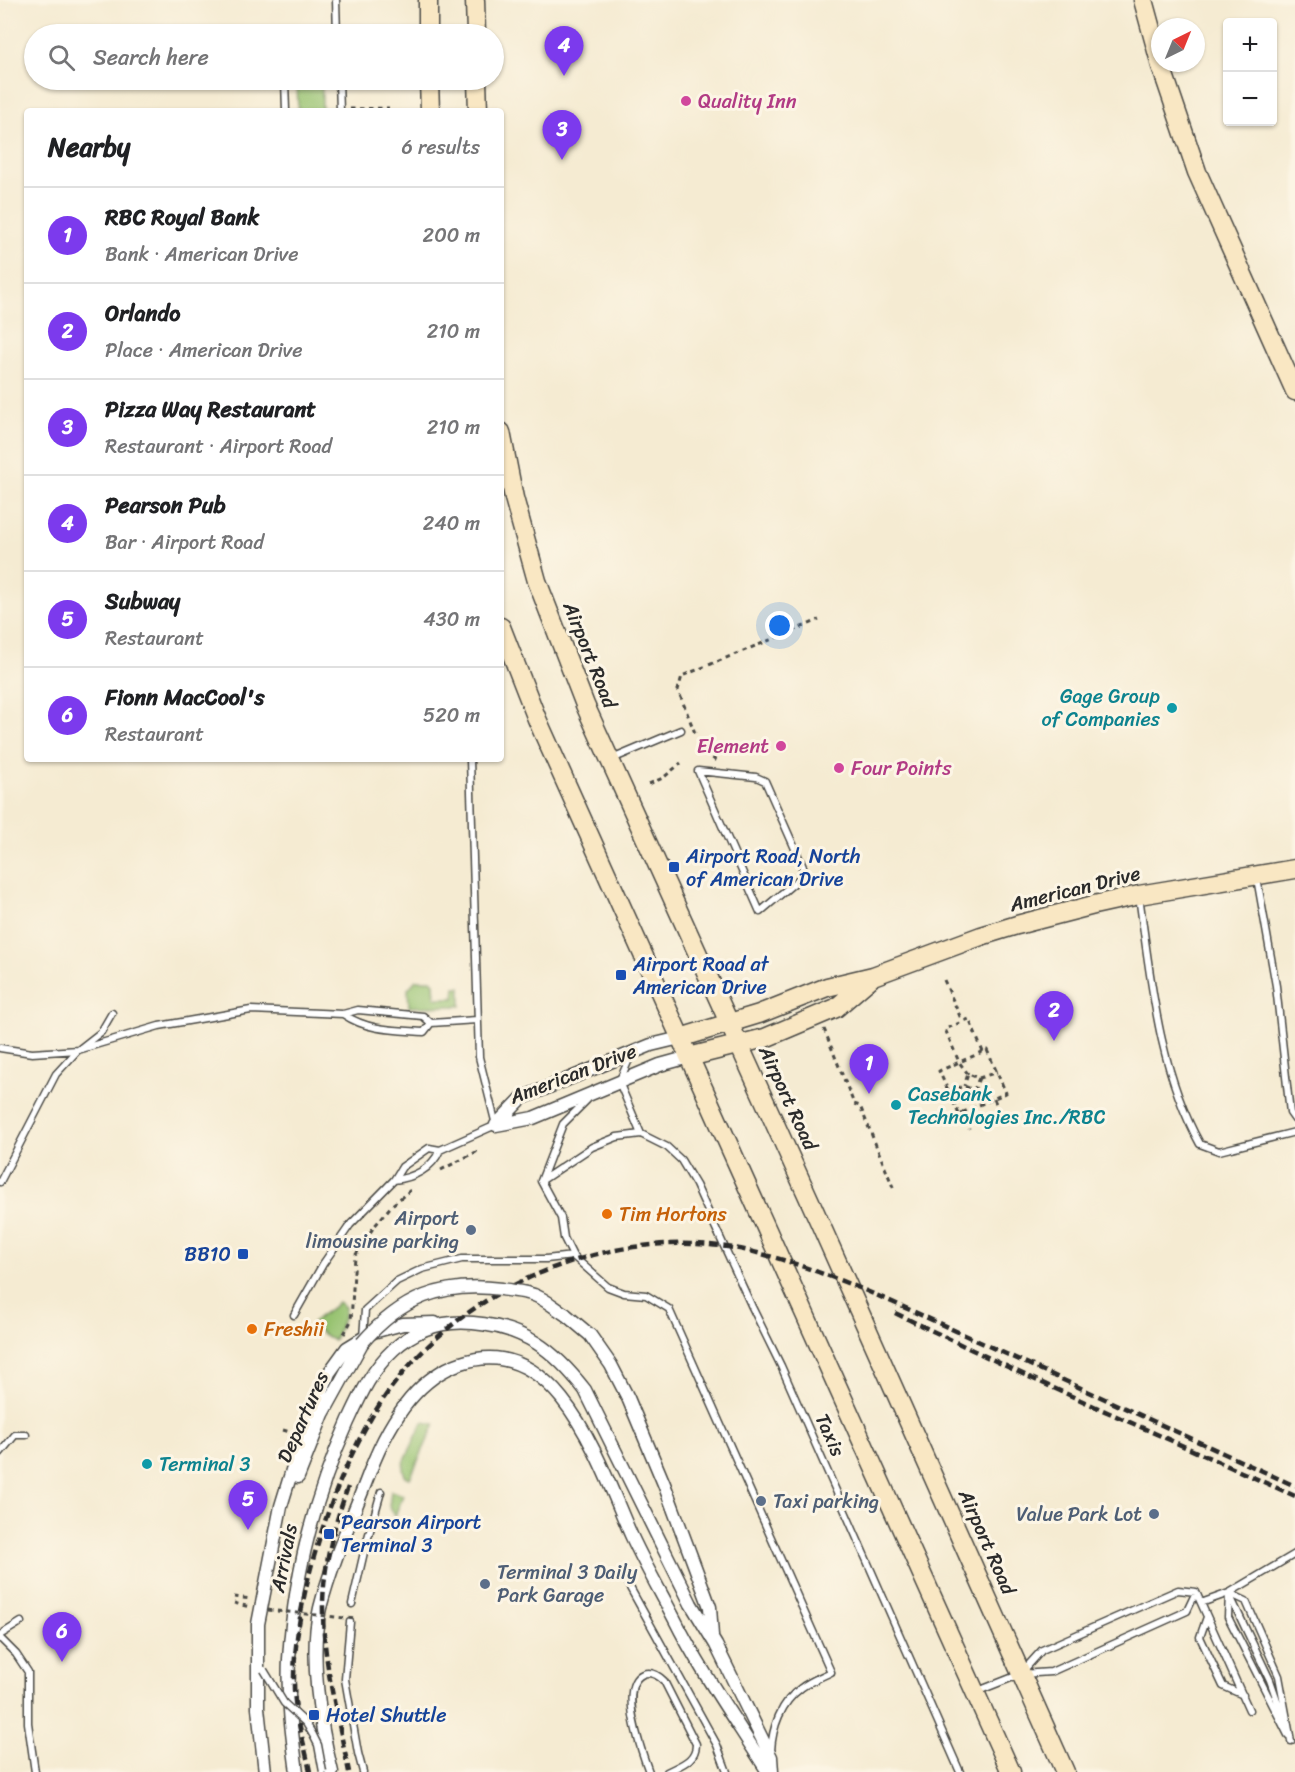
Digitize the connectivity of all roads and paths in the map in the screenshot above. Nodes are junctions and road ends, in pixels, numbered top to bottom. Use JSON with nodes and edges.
{"nodes":[{"id":1,"x":336,"y":0,"type":"edge"},
{"id":2,"x":428,"y":0,"type":"edge"},
{"id":3,"x":475,"y":0,"type":"edge"},
{"id":4,"x":1143,"y":0,"type":"edge"},
{"id":5,"x":337,"y":24,"type":"edge"},
{"id":6,"x":429,"y":24,"type":"edge"},
{"id":7,"x":476,"y":24,"type":"edge"},
{"id":8,"x":1151,"y":30,"type":"edge"},
{"id":9,"x":1163,"y":72,"type":"edge"},
{"id":10,"x":285,"y":90,"type":"edge"},
{"id":11,"x":339,"y":90,"type":"edge"},
{"id":12,"x":429,"y":90,"type":"edge"},
{"id":13,"x":477,"y":90,"type":"edge"},
{"id":14,"x":286,"y":108,"type":"edge"},
{"id":15,"x":340,"y":108,"type":"edge"},
{"id":16,"x":430,"y":108,"type":"edge"},
{"id":17,"x":478,"y":108,"type":"edge"},
{"id":18,"x":1295,"y":391,"type":"edge"},
{"id":19,"x":504,"y":447,"type":"edge"},
{"id":20,"x":819,"y":620,"type":"dead end"},
{"id":21,"x":504,"y":635,"type":"edge"},
{"id":22,"x":681,"y":730,"type":"dead end"},
{"id":23,"x":695,"y":733,"type":"dead end"},
{"id":24,"x":609,"y":760,"type":"junction"},
{"id":25,"x":470,"y":762,"type":"edge"},
{"id":26,"x":681,"y":763,"type":"dead end"},
{"id":27,"x":698,"y":771,"type":"joint"},
{"id":28,"x":649,"y":784,"type":"dead end"},
{"id":29,"x":1295,"y":869,"type":"edge"},
{"id":30,"x":1257,"y":874,"type":"junction"},
{"id":31,"x":1139,"y":895,"type":"junction"},
{"id":32,"x":873,"y":976,"type":"junction"},
{"id":33,"x":944,"y":980,"type":"dead end"},
{"id":34,"x":112,"y":1013,"type":"dead end"},
{"id":35,"x":343,"y":1014,"type":"junction"},
{"id":36,"x":477,"y":1020,"type":"junction"},
{"id":37,"x":962,"y":1021,"type":"junction"},
{"id":38,"x":431,"y":1023,"type":"junction"},
{"id":39,"x":729,"y":1023,"type":"junction"},
{"id":40,"x":823,"y":1027,"type":"dead end"},
{"id":41,"x":680,"y":1038,"type":"junction"},
{"id":42,"x":738,"y":1045,"type":"junction"},
{"id":43,"x":0,"y":1048,"type":"edge"},
{"id":44,"x":78,"y":1050,"type":"junction"},
{"id":45,"x":983,"y":1052,"type":"junction"},
{"id":46,"x":633,"y":1053,"type":"junction"},
{"id":47,"x":689,"y":1057,"type":"junction"},
{"id":48,"x":959,"y":1062,"type":"junction"},
{"id":49,"x":997,"y":1072,"type":"junction"},
{"id":50,"x":968,"y":1074,"type":"junction"},
{"id":51,"x":979,"y":1078,"type":"junction"},
{"id":52,"x":619,"y":1082,"type":"junction"},
{"id":53,"x":963,"y":1086,"type":"junction"},
{"id":54,"x":974,"y":1090,"type":"junction"},
{"id":55,"x":948,"y":1091,"type":"junction"},
{"id":56,"x":593,"y":1093,"type":"junction"},
{"id":57,"x":994,"y":1099,"type":"junction"},
{"id":58,"x":981,"y":1104,"type":"junction"},
{"id":59,"x":962,"y":1113,"type":"junction"},
{"id":60,"x":1001,"y":1115,"type":"dead end"},
{"id":61,"x":1295,"y":1120,"type":"edge"},
{"id":62,"x":496,"y":1125,"type":"junction"},
{"id":63,"x":969,"y":1129,"type":"dead end"},
{"id":64,"x":1295,"y":1132,"type":"edge"},
{"id":65,"x":641,"y":1134,"type":"junction"},
{"id":66,"x":440,"y":1150,"type":"junction"},
{"id":67,"x":480,"y":1150,"type":"dead end"},
{"id":68,"x":433,"y":1174,"type":"dead end"},
{"id":69,"x":394,"y":1180,"type":"junction"},
{"id":70,"x":541,"y":1181,"type":"junction"},
{"id":71,"x":0,"y":1182,"type":"edge"},
{"id":72,"x":416,"y":1186,"type":"dead end"},
{"id":73,"x":895,"y":1192,"type":"dead end"},
{"id":74,"x":573,"y":1256,"type":"junction"},
{"id":75,"x":294,"y":1315,"type":"dead end"},
{"id":76,"x":439,"y":1323,"type":"junction"},
{"id":77,"x":363,"y":1338,"type":"junction"},
{"id":78,"x":341,"y":1339,"type":"dead end"},
{"id":79,"x":26,"y":1435,"type":"dead end"},
{"id":80,"x":0,"y":1453,"type":"edge"},
{"id":81,"x":381,"y":1492,"type":"dead end"},
{"id":82,"x":1295,"y":1554,"type":"edge"},
{"id":83,"x":628,"y":1584,"type":"dead end"},
{"id":84,"x":1196,"y":1592,"type":"junction"},
{"id":85,"x":1229,"y":1593,"type":"junction"},
{"id":86,"x":1201,"y":1603,"type":"junction"},
{"id":87,"x":352,"y":1604,"type":"dead end"},
{"id":88,"x":268,"y":1610,"type":"junction"},
{"id":89,"x":1207,"y":1617,"type":"junction"},
{"id":90,"x":352,"y":1620,"type":"joint"},
{"id":91,"x":21,"y":1622,"type":"dead end"},
{"id":92,"x":0,"y":1637,"type":"edge"},
{"id":93,"x":712,"y":1637,"type":"junction"},
{"id":94,"x":264,"y":1670,"type":"junction"},
{"id":95,"x":1021,"y":1674,"type":"junction"},
{"id":96,"x":975,"y":1692,"type":"junction"},
{"id":97,"x":1243,"y":1695,"type":"junction"},
{"id":98,"x":1249,"y":1710,"type":"dead end"},
{"id":99,"x":771,"y":1757,"type":"junction"},
{"id":100,"x":35,"y":1772,"type":"edge"},
{"id":101,"x":265,"y":1772,"type":"edge"},
{"id":102,"x":272,"y":1772,"type":"edge"},
{"id":103,"x":297,"y":1772,"type":"edge"},
{"id":104,"x":323,"y":1772,"type":"edge"},
{"id":105,"x":332,"y":1772,"type":"edge"},
{"id":106,"x":363,"y":1772,"type":"edge"},
{"id":107,"x":649,"y":1772,"type":"edge"},
{"id":108,"x":667,"y":1772,"type":"edge"},
{"id":109,"x":727,"y":1772,"type":"edge"},
{"id":110,"x":770,"y":1772,"type":"edge"},
{"id":111,"x":960,"y":1772,"type":"edge"},
{"id":112,"x":1011,"y":1772,"type":"edge"},
{"id":113,"x":1065,"y":1772,"type":"edge"}],
"edges":[{"from":1,"to":5,"type":"lane"},
{"from":2,"to":6,"type":"main road"},
{"from":3,"to":7,"type":"main road"},
{"from":4,"to":8,"type":"main road"},
{"from":9,"to":18,"type":"main road"},
{"from":10,"to":14,"type":"lane"},
{"from":11,"to":15,"type":"lane"},
{"from":12,"to":16,"type":"main road"},
{"from":13,"to":17,"type":"main road"},
{"from":19,"to":24,"type":"main road","name":"Airport Road"},
{"from":20,"to":23,"type":"path"},
{"from":21,"to":41,"type":"main road"},
{"from":22,"to":24,"type":"lane"},
{"from":24,"to":39,"type":"main road","name":"Airport Road"},
{"from":25,"to":36,"type":"lane"},
{"from":26,"to":28,"type":"path"},
{"from":27,"to":27,"type":"lane"},
{"from":29,"to":30,"type":"main road","name":"American Drive"},
{"from":30,"to":31,"type":"main road","name":"American Drive"},
{"from":30,"to":61,"type":"lane"},
{"from":31,"to":32,"type":"main road","name":"American Drive"},
{"from":31,"to":64,"type":"lane"},
{"from":32,"to":39,"type":"main road","name":"American Drive"},
{"from":32,"to":42,"type":"main road","name":"American Drive"},
{"from":33,"to":37,"type":"path"},
{"from":34,"to":44,"type":"lane"},
{"from":35,"to":38,"type":"lane"},
{"from":35,"to":38,"type":"lane"},
{"from":35,"to":44,"type":"lane"},
{"from":36,"to":38,"type":"lane"},
{"from":36,"to":62,"type":"lane"},
{"from":37,"to":45,"type":"path"},
{"from":37,"to":48,"type":"path"},
{"from":39,"to":41,"type":"main road","name":"American Drive"},
{"from":39,"to":42,"type":"main road","name":"Airport Road"},
{"from":40,"to":73,"type":"path"},
{"from":41,"to":46,"type":"street","name":"American Drive"},
{"from":41,"to":47,"type":"main road"},
{"from":42,"to":47,"type":"main road","name":"American Drive"},
{"from":42,"to":95,"type":"main road","name":"Airport Road"},
{"from":43,"to":44,"type":"lane"},
{"from":44,"to":71,"type":"lane"},
{"from":45,"to":48,"type":"path"},
{"from":45,"to":49,"type":"path"},
{"from":46,"to":52,"type":"lane"},
{"from":46,"to":62,"type":"street","name":"American Drive"},
{"from":47,"to":52,"type":"street","name":"American Drive"},
{"from":47,"to":96,"type":"main road"},
{"from":48,"to":50,"type":"path"},
{"from":48,"to":55,"type":"path"},
{"from":49,"to":51,"type":"path"},
{"from":49,"to":57,"type":"path"},
{"from":50,"to":51,"type":"path"},
{"from":50,"to":53,"type":"path"},
{"from":51,"to":54,"type":"path"},
{"from":52,"to":56,"type":"street","name":"American Drive"},
{"from":52,"to":65,"type":"lane"},
{"from":53,"to":54,"type":"path"},
{"from":53,"to":55,"type":"path"},
{"from":54,"to":58,"type":"path"},
{"from":55,"to":59,"type":"path"},
{"from":56,"to":62,"type":"street","name":"American Drive"},
{"from":56,"to":70,"type":"lane"},
{"from":57,"to":58,"type":"path"},
{"from":57,"to":60,"type":"path"},
{"from":58,"to":59,"type":"path"},
{"from":59,"to":63,"type":"path"},
{"from":62,"to":66,"type":"lane"},
{"from":65,"to":70,"type":"lane"},
{"from":65,"to":111,"type":"lane","name":"Taxis"},
{"from":66,"to":69,"type":"lane"},
{"from":66,"to":69,"type":"lane"},
{"from":67,"to":68,"type":"path"},
{"from":69,"to":75,"type":"lane"},
{"from":70,"to":74,"type":"lane"},
{"from":72,"to":78,"type":"path"},
{"from":74,"to":77,"type":"lane"},
{"from":74,"to":99,"type":"lane"},
{"from":76,"to":77,"type":"street"},
{"from":76,"to":93,"type":"street"},
{"from":76,"to":103,"type":"street","name":"Arrivals"},
{"from":77,"to":101,"type":"street"},
{"from":79,"to":80,"type":"lane"},
{"from":81,"to":87,"type":"lane"},
{"from":82,"to":85,"type":"lane"},
{"from":83,"to":109,"type":"lane"},
{"from":84,"to":86,"type":"lane"},
{"from":84,"to":95,"type":"lane"},
{"from":84,"to":95,"type":"lane"},
{"from":85,"to":85,"type":"lane"},
{"from":85,"to":86,"type":"lane"},
{"from":86,"to":89,"type":"lane"},
{"from":88,"to":90,"type":"path","bridge":true},
{"from":88,"to":93,"type":"street","name":"Departures","bridge":true},
{"from":88,"to":94,"type":"street","name":"Departures"},
{"from":89,"to":97,"type":"lane"},
{"from":89,"to":97,"type":"lane"},
{"from":90,"to":106,"type":"lane"},
{"from":91,"to":92,"type":"lane"},
{"from":92,"to":100,"type":"lane"},
{"from":93,"to":99,"type":"street"},
{"from":94,"to":102,"type":"street","name":"Departures"},
{"from":94,"to":104,"type":"lane","bridge":true},
{"from":95,"to":96,"type":"lane"},
{"from":95,"to":113,"type":"main road","name":"Airport Road"},
{"from":96,"to":112,"type":"main road"},
{"from":97,"to":98,"type":"lane"},
{"from":99,"to":110,"type":"street"},
{"from":105,"to":110,"type":"street"},
{"from":107,"to":108,"type":"lane"}]}
